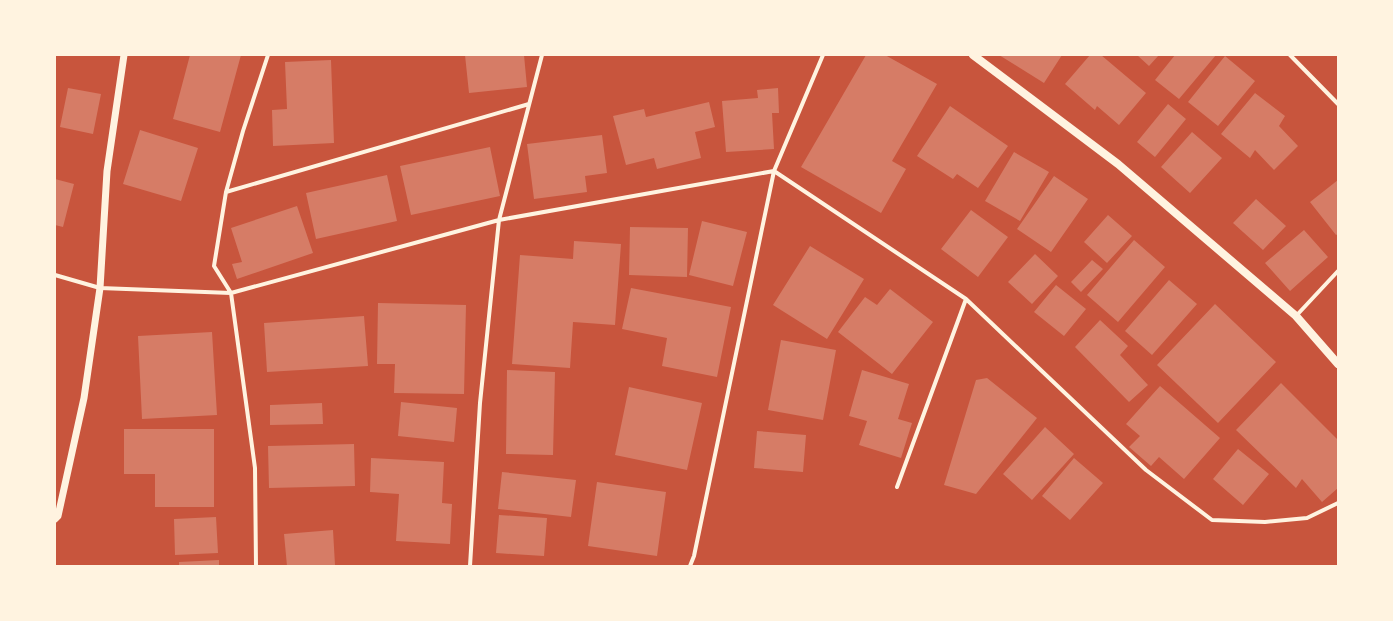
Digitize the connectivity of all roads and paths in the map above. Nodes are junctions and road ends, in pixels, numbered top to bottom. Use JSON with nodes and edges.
{"nodes":[{"id":1,"x":124,"y":55,"type":"edge"},
{"id":2,"x":268,"y":55,"type":"edge"},
{"id":3,"x":542,"y":55,"type":"edge"},
{"id":4,"x":823,"y":55,"type":"edge"},
{"id":5,"x":973,"y":55,"type":"edge"},
{"id":6,"x":1290,"y":55,"type":"edge"},
{"id":7,"x":529,"y":104,"type":"junction"},
{"id":8,"x":1338,"y":104,"type":"edge"},
{"id":9,"x":774,"y":171,"type":"junction"},
{"id":10,"x":226,"y":192,"type":"junction"},
{"id":11,"x":498,"y":220,"type":"junction"},
{"id":12,"x":1338,"y":271,"type":"edge"},
{"id":13,"x":55,"y":275,"type":"edge"},
{"id":14,"x":100,"y":288,"type":"junction"},
{"id":15,"x":231,"y":293,"type":"junction"},
{"id":16,"x":966,"y":298,"type":"junction"},
{"id":17,"x":1296,"y":316,"type":"junction"},
{"id":18,"x":1338,"y":364,"type":"edge"},
{"id":19,"x":896,"y":487,"type":"dead end"},
{"id":20,"x":1338,"y":503,"type":"edge"},
{"id":21,"x":55,"y":519,"type":"edge"},
{"id":22,"x":256,"y":566,"type":"edge"},
{"id":23,"x":470,"y":566,"type":"edge"},
{"id":24,"x":690,"y":566,"type":"edge"}],
"edges":[{"from":1,"to":14,"type":"street"},
{"from":2,"to":10,"type":"street"},
{"from":3,"to":7,"type":"street"},
{"from":4,"to":9,"type":"street"},
{"from":5,"to":17,"type":"main road"},
{"from":6,"to":8,"type":"street"},
{"from":7,"to":10,"type":"street"},
{"from":7,"to":11,"type":"street"},
{"from":9,"to":11,"type":"street"},
{"from":9,"to":16,"type":"street"},
{"from":9,"to":24,"type":"street"},
{"from":10,"to":15,"type":"street"},
{"from":11,"to":15,"type":"street"},
{"from":11,"to":23,"type":"street"},
{"from":12,"to":17,"type":"street"},
{"from":13,"to":14,"type":"street"},
{"from":14,"to":15,"type":"street"},
{"from":14,"to":21,"type":"street"},
{"from":15,"to":22,"type":"street"},
{"from":16,"to":19,"type":"street"},
{"from":16,"to":20,"type":"street"},
{"from":17,"to":18,"type":"main road"}]}
